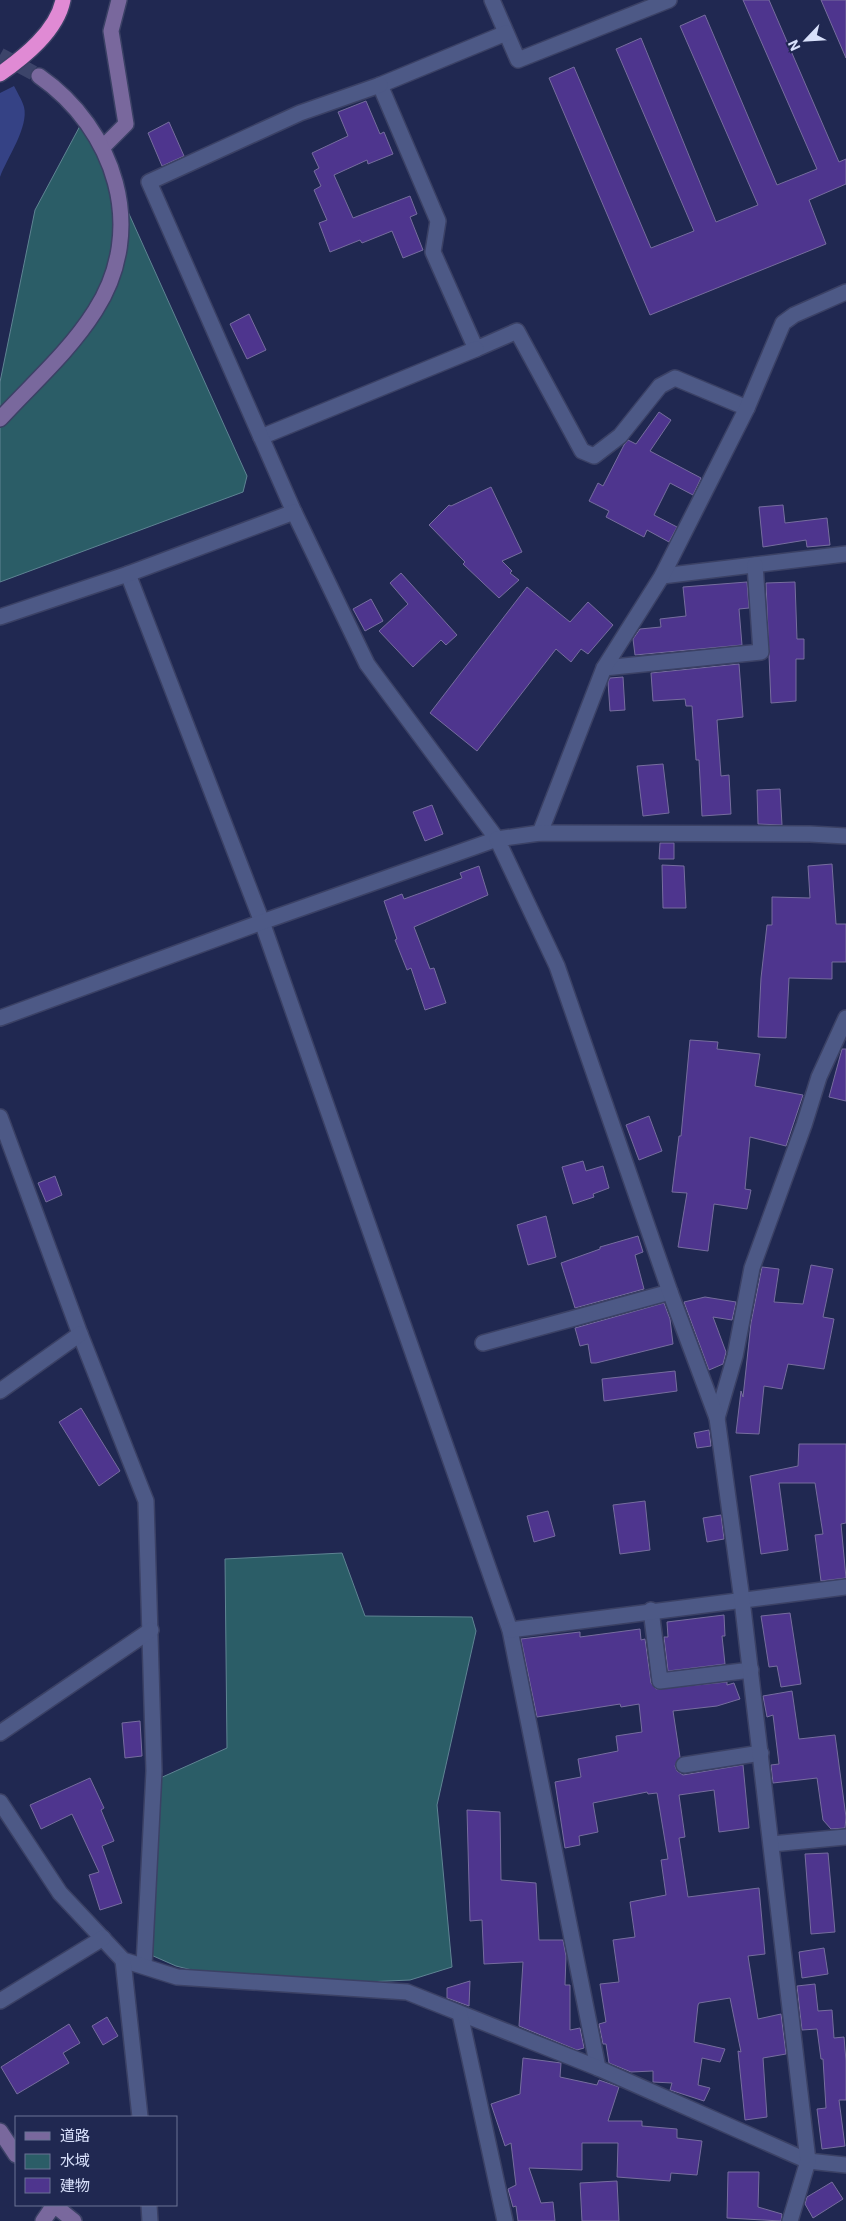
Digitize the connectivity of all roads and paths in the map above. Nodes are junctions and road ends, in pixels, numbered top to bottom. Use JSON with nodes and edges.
{"nodes":[{"id":1,"x":63,"y":0,"type":"edge"},
{"id":2,"x":119,"y":0,"type":"edge"},
{"id":3,"x":492,"y":0,"type":"edge"},
{"id":4,"x":669,"y":0,"type":"edge"},
{"id":5,"x":506,"y":33,"type":"junction"},
{"id":6,"x":0,"y":74,"type":"edge"},
{"id":7,"x":39,"y":76,"type":"tunnel mouth"},
{"id":8,"x":380,"y":85,"type":"junction"},
{"id":9,"x":103,"y":147,"type":"junction"},
{"id":10,"x":846,"y":292,"type":"edge"},
{"id":11,"x":476,"y":349,"type":"junction"},
{"id":12,"x":747,"y":408,"type":"junction"},
{"id":13,"x":0,"y":419,"type":"edge"},
{"id":14,"x":261,"y":436,"type":"junction"},
{"id":15,"x":294,"y":512,"type":"junction"},
{"id":16,"x":846,"y":554,"type":"edge"},
{"id":17,"x":755,"y":566,"type":"junction"},
{"id":18,"x":128,"y":574,"type":"junction"},
{"id":19,"x":662,"y":576,"type":"junction"},
{"id":20,"x":0,"y":617,"type":"edge"},
{"id":21,"x":604,"y":668,"type":"junction"},
{"id":22,"x":540,"y":834,"type":"junction"},
{"id":23,"x":846,"y":836,"type":"edge"},
{"id":24,"x":497,"y":839,"type":"junction"},
{"id":25,"x":262,"y":922,"type":"junction"},
{"id":26,"x":0,"y":1018,"type":"edge"},
{"id":27,"x":846,"y":1018,"type":"edge"},
{"id":28,"x":0,"y":1117,"type":"edge"},
{"id":29,"x":670,"y":1292,"type":"junction"},
{"id":30,"x":80,"y":1334,"type":"junction"},
{"id":31,"x":483,"y":1343,"type":"dead end"},
{"id":32,"x":0,"y":1391,"type":"edge"},
{"id":33,"x":717,"y":1418,"type":"junction"},
{"id":34,"x":846,"y":1586,"type":"edge"},
{"id":35,"x":742,"y":1600,"type":"junction"},
{"id":36,"x":651,"y":1610,"type":"junction"},
{"id":37,"x":151,"y":1630,"type":"junction"},
{"id":38,"x":510,"y":1630,"type":"junction"},
{"id":39,"x":751,"y":1670,"type":"junction"},
{"id":40,"x":0,"y":1733,"type":"edge"},
{"id":41,"x":761,"y":1753,"type":"junction"},
{"id":42,"x":684,"y":1765,"type":"dead end"},
{"id":43,"x":0,"y":1802,"type":"edge"},
{"id":44,"x":842,"y":1838,"type":"edge"},
{"id":45,"x":772,"y":1844,"type":"junction"},
{"id":46,"x":846,"y":1852,"type":"edge"},
{"id":47,"x":103,"y":1938,"type":"junction"},
{"id":48,"x":123,"y":1960,"type":"junction"},
{"id":49,"x":144,"y":1966,"type":"junction"},
{"id":50,"x":0,"y":2001,"type":"edge"},
{"id":51,"x":460,"y":2014,"type":"junction"},
{"id":52,"x":598,"y":2068,"type":"junction"},
{"id":53,"x":140,"y":2116,"type":"edge"},
{"id":54,"x":0,"y":2131,"type":"edge"},
{"id":55,"x":15,"y":2154,"type":"edge"},
{"id":56,"x":808,"y":2161,"type":"junction"},
{"id":57,"x":846,"y":2165,"type":"edge"},
{"id":58,"x":53,"y":2206,"type":"edge"},
{"id":59,"x":55,"y":2206,"type":"edge"},
{"id":60,"x":149,"y":2206,"type":"edge"},
{"id":61,"x":43,"y":2221,"type":"edge"},
{"id":62,"x":74,"y":2221,"type":"edge"},
{"id":63,"x":150,"y":2221,"type":"edge"},
{"id":64,"x":505,"y":2221,"type":"edge"},
{"id":65,"x":790,"y":2221,"type":"edge"}],
"edges":[{"from":1,"to":6,"type":"highway"},
{"from":2,"to":9,"type":"street"},
{"from":3,"to":5,"type":"street"},
{"from":4,"to":5,"type":"street"},
{"from":5,"to":8,"type":"street"},
{"from":7,"to":9,"type":"street"},
{"from":8,"to":11,"type":"street"},
{"from":8,"to":14,"type":"street"},
{"from":9,"to":13,"type":"street"},
{"from":10,"to":12,"type":"street"},
{"from":11,"to":12,"type":"street"},
{"from":11,"to":14,"type":"street"},
{"from":12,"to":19,"type":"street"},
{"from":14,"to":15,"type":"street"},
{"from":15,"to":18,"type":"street"},
{"from":15,"to":24,"type":"street"},
{"from":16,"to":17,"type":"street"},
{"from":17,"to":19,"type":"street"},
{"from":17,"to":21,"type":"street"},
{"from":18,"to":20,"type":"street"},
{"from":18,"to":25,"type":"street"},
{"from":19,"to":21,"type":"street"},
{"from":21,"to":22,"type":"street"},
{"from":22,"to":23,"type":"street"},
{"from":22,"to":24,"type":"street"},
{"from":24,"to":25,"type":"street"},
{"from":24,"to":29,"type":"street"},
{"from":25,"to":26,"type":"street"},
{"from":25,"to":38,"type":"street"},
{"from":27,"to":33,"type":"street"},
{"from":28,"to":30,"type":"street"},
{"from":29,"to":31,"type":"street"},
{"from":29,"to":33,"type":"street"},
{"from":30,"to":32,"type":"street"},
{"from":30,"to":37,"type":"street"},
{"from":33,"to":35,"type":"street"},
{"from":34,"to":35,"type":"street"},
{"from":35,"to":36,"type":"street"},
{"from":35,"to":39,"type":"street"},
{"from":36,"to":38,"type":"street"},
{"from":36,"to":39,"type":"street"},
{"from":37,"to":40,"type":"street"},
{"from":37,"to":49,"type":"street"},
{"from":38,"to":52,"type":"street"},
{"from":39,"to":41,"type":"street"},
{"from":41,"to":42,"type":"street"},
{"from":41,"to":45,"type":"street"},
{"from":43,"to":47,"type":"street"},
{"from":44,"to":45,"type":"street"},
{"from":44,"to":46,"type":"street"},
{"from":45,"to":56,"type":"street"},
{"from":47,"to":48,"type":"street"},
{"from":47,"to":50,"type":"street"},
{"from":48,"to":49,"type":"street"},
{"from":48,"to":53,"type":"street"},
{"from":49,"to":51,"type":"street"},
{"from":51,"to":52,"type":"street"},
{"from":51,"to":64,"type":"street"},
{"from":52,"to":56,"type":"street"},
{"from":54,"to":55,"type":"street"},
{"from":56,"to":57,"type":"street"},
{"from":56,"to":65,"type":"street"},
{"from":58,"to":61,"type":"street"},
{"from":59,"to":62,"type":"street"},
{"from":60,"to":63,"type":"street"}]}
